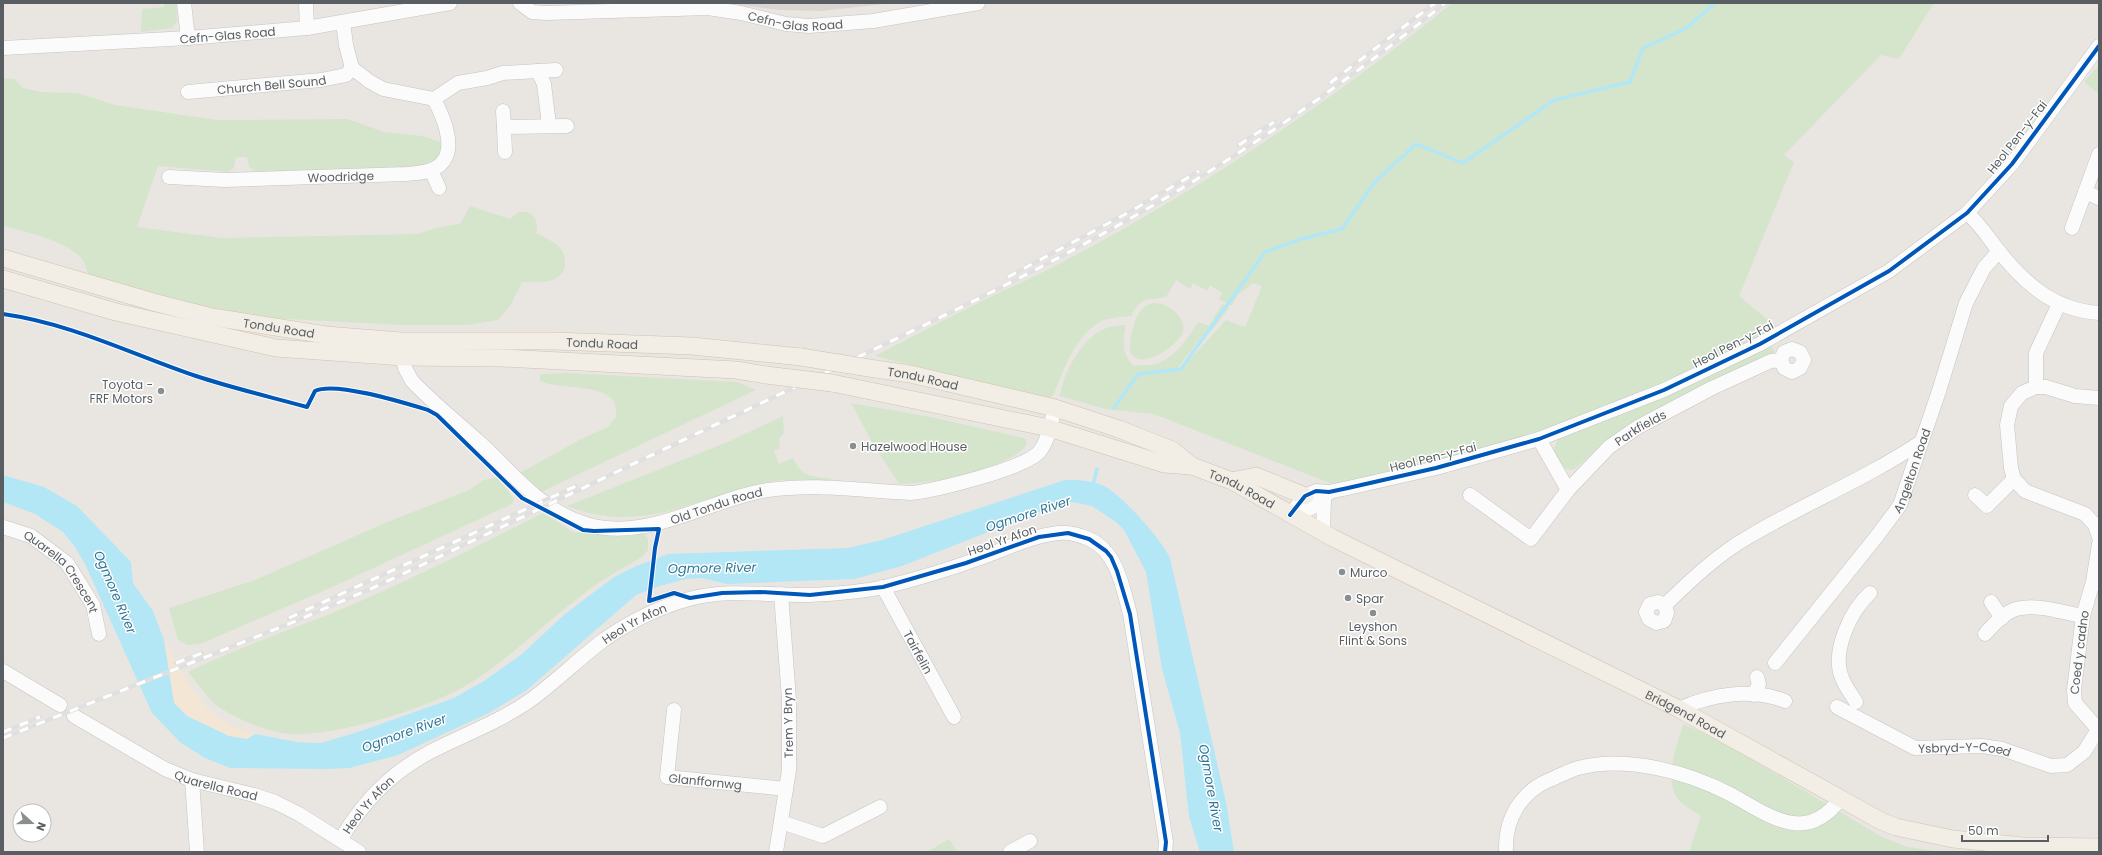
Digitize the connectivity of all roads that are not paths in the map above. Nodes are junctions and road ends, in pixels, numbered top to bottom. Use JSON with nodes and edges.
{"nodes":[{"id":1,"x":184,"y":3,"type":"edge"},
{"id":2,"x":306,"y":3,"type":"edge"},
{"id":3,"x":450,"y":3,"type":"edge"},
{"id":4,"x":520,"y":3,"type":"edge"},
{"id":5,"x":978,"y":3,"type":"edge"},
{"id":6,"x":343,"y":22,"type":"junction"},
{"id":7,"x":307,"y":28,"type":"junction"},
{"id":8,"x":188,"y":38,"type":"junction"},
{"id":9,"x":2099,"y":46,"type":"edge"},
{"id":10,"x":3,"y":48,"type":"edge"},
{"id":11,"x":352,"y":68,"type":"junction"},
{"id":12,"x":556,"y":70,"type":"dead end"},
{"id":13,"x":538,"y":71,"type":"junction"},
{"id":14,"x":188,"y":92,"type":"dead end"},
{"id":15,"x":434,"y":99,"type":"junction"},
{"id":16,"x":502,"y":111,"type":"dead end"},
{"id":17,"x":549,"y":125,"type":"junction"},
{"id":18,"x":567,"y":126,"type":"dead end"},
{"id":19,"x":504,"y":127,"type":"junction"},
{"id":20,"x":505,"y":152,"type":"dead end"},
{"id":21,"x":2099,"y":154,"type":"edge"},
{"id":22,"x":431,"y":170,"type":"junction"},
{"id":23,"x":169,"y":176,"type":"dead end"},
{"id":24,"x":439,"y":188,"type":"dead end"},
{"id":25,"x":2085,"y":192,"type":"junction"},
{"id":26,"x":2099,"y":198,"type":"edge"},
{"id":27,"x":1967,"y":213,"type":"junction"},
{"id":28,"x":2072,"y":228,"type":"dead end"},
{"id":29,"x":1999,"y":251,"type":"junction"},
{"id":30,"x":3,"y":258,"type":"edge"},
{"id":31,"x":3,"y":279,"type":"edge"},
{"id":32,"x":2059,"y":304,"type":"junction"},
{"id":33,"x":2099,"y":312,"type":"edge"},
{"id":34,"x":402,"y":349,"type":"junction"},
{"id":35,"x":1780,"y":360,"type":"dead end"},
{"id":36,"x":2036,"y":387,"type":"junction"},
{"id":37,"x":2099,"y":398,"type":"edge"},
{"id":38,"x":1055,"y":408,"type":"junction"},
{"id":39,"x":1049,"y":428,"type":"junction"},
{"id":40,"x":1539,"y":439,"type":"junction"},
{"id":41,"x":1921,"y":442,"type":"junction"},
{"id":42,"x":1192,"y":466,"type":"junction"},
{"id":43,"x":2014,"y":479,"type":"junction"},
{"id":44,"x":1232,"y":481,"type":"junction"},
{"id":45,"x":1568,"y":490,"type":"junction"},
{"id":46,"x":1470,"y":495,"type":"dead end"},
{"id":47,"x":1975,"y":495,"type":"dead end"},
{"id":48,"x":1305,"y":496,"type":"junction"},
{"id":49,"x":1327,"y":496,"type":"junction"},
{"id":50,"x":1290,"y":515,"type":"junction"},
{"id":51,"x":3,"y":527,"type":"edge"},
{"id":52,"x":1323,"y":532,"type":"junction"},
{"id":53,"x":2099,"y":537,"type":"edge"},
{"id":54,"x":2099,"y":544,"type":"edge"},
{"id":55,"x":883,"y":587,"type":"junction"},
{"id":56,"x":1870,"y":593,"type":"dead end"},
{"id":57,"x":782,"y":594,"type":"junction"},
{"id":58,"x":1991,"y":602,"type":"dead end"},
{"id":59,"x":1665,"y":605,"type":"dead end"},
{"id":60,"x":2083,"y":616,"type":"junction"},
{"id":61,"x":2002,"y":618,"type":"junction"},
{"id":62,"x":100,"y":634,"type":"dead end"},
{"id":63,"x":1985,"y":634,"type":"dead end"},
{"id":64,"x":1776,"y":663,"type":"dead end"},
{"id":65,"x":3,"y":671,"type":"edge"},
{"id":66,"x":1757,"y":677,"type":"dead end"},
{"id":67,"x":1754,"y":695,"type":"junction"},
{"id":68,"x":1786,"y":701,"type":"dead end"},
{"id":69,"x":60,"y":706,"type":"dead end"},
{"id":70,"x":1679,"y":709,"type":"junction"},
{"id":71,"x":674,"y":710,"type":"dead end"},
{"id":72,"x":74,"y":716,"type":"dead end"},
{"id":73,"x":954,"y":717,"type":"dead end"},
{"id":74,"x":2098,"y":729,"type":"edge"},
{"id":75,"x":192,"y":780,"type":"junction"},
{"id":76,"x":786,"y":789,"type":"junction"},
{"id":77,"x":1841,"y":798,"type":"junction"},
{"id":78,"x":880,"y":807,"type":"dead end"},
{"id":79,"x":781,"y":822,"type":"junction"},
{"id":80,"x":341,"y":839,"type":"junction"},
{"id":81,"x":1030,"y":841,"type":"dead end"},
{"id":82,"x":2099,"y":847,"type":"edge"},
{"id":83,"x":1506,"y":849,"type":"dead end"},
{"id":84,"x":197,"y":852,"type":"edge"},
{"id":85,"x":359,"y":852,"type":"edge"},
{"id":86,"x":776,"y":852,"type":"edge"},
{"id":87,"x":1010,"y":852,"type":"edge"},
{"id":88,"x":1165,"y":852,"type":"edge"}],
"edges":[{"from":1,"to":8,"type":"street"},
{"from":2,"to":7,"type":"street"},
{"from":3,"to":6,"type":"street","name":"Cefn-Glas Road"},
{"from":4,"to":5,"type":"street","name":"Cefn-Glas Road"},
{"from":6,"to":7,"type":"street","name":"Cefn-Glas Road"},
{"from":6,"to":11,"type":"street"},
{"from":7,"to":8,"type":"street","name":"Cefn-Glas Road"},
{"from":8,"to":10,"type":"street","name":"Cefn-Glas Road"},
{"from":9,"to":27,"type":"street","name":"Heol Pen-y-Fai"},
{"from":11,"to":14,"type":"street","name":"Church Bell Sound"},
{"from":11,"to":15,"type":"street"},
{"from":12,"to":13,"type":"street"},
{"from":13,"to":15,"type":"street"},
{"from":13,"to":17,"type":"street"},
{"from":15,"to":22,"type":"street"},
{"from":16,"to":19,"type":"street"},
{"from":17,"to":18,"type":"street"},
{"from":17,"to":19,"type":"street"},
{"from":19,"to":20,"type":"street"},
{"from":21,"to":25,"type":"street"},
{"from":22,"to":23,"type":"street","name":"Woodridge"},
{"from":22,"to":24,"type":"street"},
{"from":25,"to":26,"type":"street"},
{"from":25,"to":28,"type":"street"},
{"from":27,"to":29,"type":"street"},
{"from":27,"to":40,"type":"street","name":"Heol Pen-y-Fai"},
{"from":29,"to":32,"type":"street"},
{"from":29,"to":41,"type":"street","name":"Angelton Road"},
{"from":30,"to":34,"type":"main road","name":"Tondu Road"},
{"from":31,"to":34,"type":"main road","name":"Tondu Road"},
{"from":32,"to":33,"type":"street"},
{"from":32,"to":36,"type":"street"},
{"from":34,"to":38,"type":"main road","name":"Tondu Road","bridge":true},
{"from":34,"to":39,"type":"main road","name":"Tondu Road","bridge":true},
{"from":34,"to":39,"type":"street","name":"Old Tondu Road"},
{"from":35,"to":45,"type":"street","name":"Parkfields"},
{"from":36,"to":37,"type":"street"},
{"from":36,"to":43,"type":"street"},
{"from":38,"to":39,"type":"street","name":"Old Tondu Road"},
{"from":38,"to":42,"type":"main road","name":"Tondu Road"},
{"from":39,"to":42,"type":"main road","name":"Tondu Road"},
{"from":40,"to":45,"type":"street"},
{"from":40,"to":49,"type":"street","name":"Heol Pen-y-Fai"},
{"from":41,"to":59,"type":"street"},
{"from":41,"to":64,"type":"street","name":"Angelton Road"},
{"from":42,"to":44,"type":"main road","name":"Tondu Road"},
{"from":43,"to":47,"type":"street"},
{"from":43,"to":53,"type":"street"},
{"from":44,"to":48,"type":"main road"},
{"from":44,"to":50,"type":"main road","name":"Tondu Road"},
{"from":45,"to":46,"type":"street","name":"Parkfields"},
{"from":48,"to":49,"type":"street","name":"Heol Pen-y-Fai"},
{"from":48,"to":50,"type":"street"},
{"from":49,"to":50,"type":"street","name":"Heol Pen-y-Fai"},
{"from":49,"to":52,"type":"street"},
{"from":50,"to":52,"type":"main road","name":"Bridgend Road"},
{"from":51,"to":62,"type":"street","name":"Quarella Crescent"},
{"from":52,"to":70,"type":"main road","name":"Bridgend Road"},
{"from":54,"to":60,"type":"street","name":"Coed y cadno"},
{"from":55,"to":57,"type":"street","name":"Heol Yr Afon"},
{"from":55,"to":73,"type":"street","name":"Tairfelin"},
{"from":55,"to":88,"type":"street","name":"Heol Yr Afon"},
{"from":56,"to":74,"type":"street","name":"Ysbryd-Y-Coed"},
{"from":57,"to":76,"type":"street","name":"Trem Y Bryn"},
{"from":57,"to":80,"type":"street","name":"Heol Yr Afon"},
{"from":58,"to":61,"type":"street"},
{"from":60,"to":61,"type":"street"},
{"from":60,"to":74,"type":"street","name":"Coed y cadno"},
{"from":61,"to":63,"type":"street"},
{"from":65,"to":69,"type":"street"},
{"from":66,"to":67,"type":"street"},
{"from":67,"to":68,"type":"street"},
{"from":67,"to":70,"type":"street"},
{"from":70,"to":77,"type":"main road","name":"Bridgend Road"},
{"from":71,"to":76,"type":"street","name":"Glanffornwg"},
{"from":72,"to":75,"type":"street","name":"Quarella Road"},
{"from":75,"to":80,"type":"street","name":"Quarella Road"},
{"from":75,"to":84,"type":"street"},
{"from":76,"to":79,"type":"street","name":"Trem Y Bryn"},
{"from":77,"to":82,"type":"main road","name":"Bridgend Road"},
{"from":77,"to":83,"type":"street"},
{"from":78,"to":79,"type":"street"},
{"from":79,"to":86,"type":"street","name":"Trem Y Bryn"},
{"from":80,"to":85,"type":"street","name":"Quarella Road"},
{"from":81,"to":87,"type":"street"}]}
